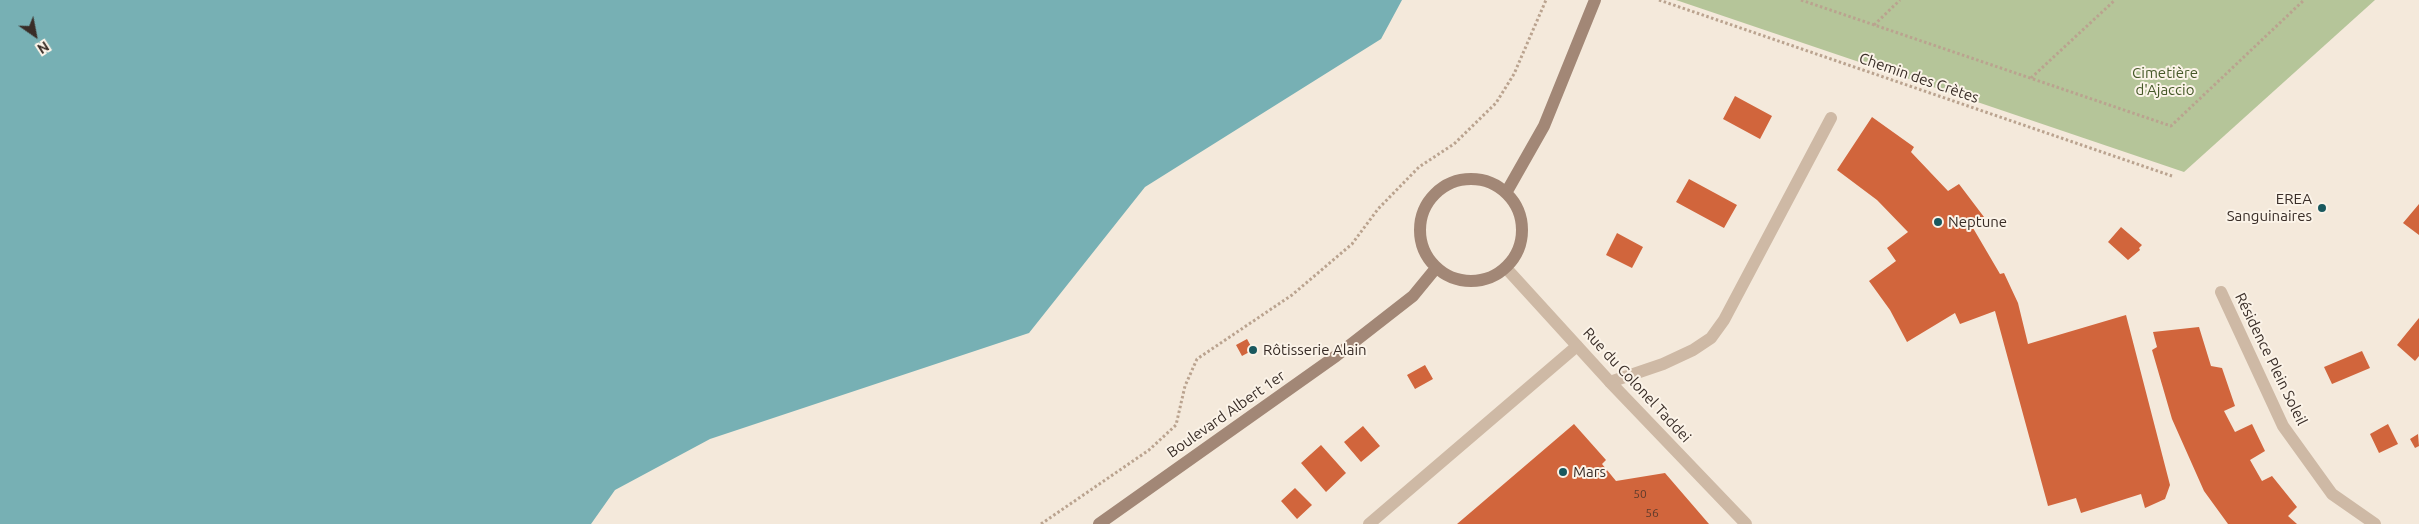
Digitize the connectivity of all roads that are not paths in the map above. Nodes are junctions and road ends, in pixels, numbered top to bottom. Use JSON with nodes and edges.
{"nodes":[{"id":1,"x":1595,"y":0,"type":"edge"},
{"id":2,"x":1831,"y":118,"type":"dead end"},
{"id":3,"x":1506,"y":193,"type":"junction"},
{"id":4,"x":1436,"y":268,"type":"junction"},
{"id":5,"x":1506,"y":268,"type":"junction"},
{"id":6,"x":2221,"y":292,"type":"dead end"},
{"id":7,"x":1577,"y":346,"type":"junction"},
{"id":8,"x":1610,"y":382,"type":"junction"},
{"id":9,"x":1099,"y":524,"type":"edge"},
{"id":10,"x":1369,"y":524,"type":"edge"},
{"id":11,"x":1746,"y":524,"type":"edge"},
{"id":12,"x":2375,"y":524,"type":"edge"}],
"edges":[{"from":1,"to":3,"type":"main road"},
{"from":2,"to":8,"type":"street"},
{"from":3,"to":4,"type":"main road"},
{"from":3,"to":5,"type":"main road"},
{"from":4,"to":5,"type":"main road"},
{"from":4,"to":9,"type":"main road","name":"Boulevard Albert 1er"},
{"from":5,"to":7,"type":"street","name":"Rue du Colonel Taddei"},
{"from":6,"to":12,"type":"street","name":"Résidence Plein Soleil"},
{"from":7,"to":8,"type":"street","name":"Rue du Colonel Taddei"},
{"from":7,"to":10,"type":"street"},
{"from":8,"to":11,"type":"street","name":"Rue du Colonel Taddei"}]}
